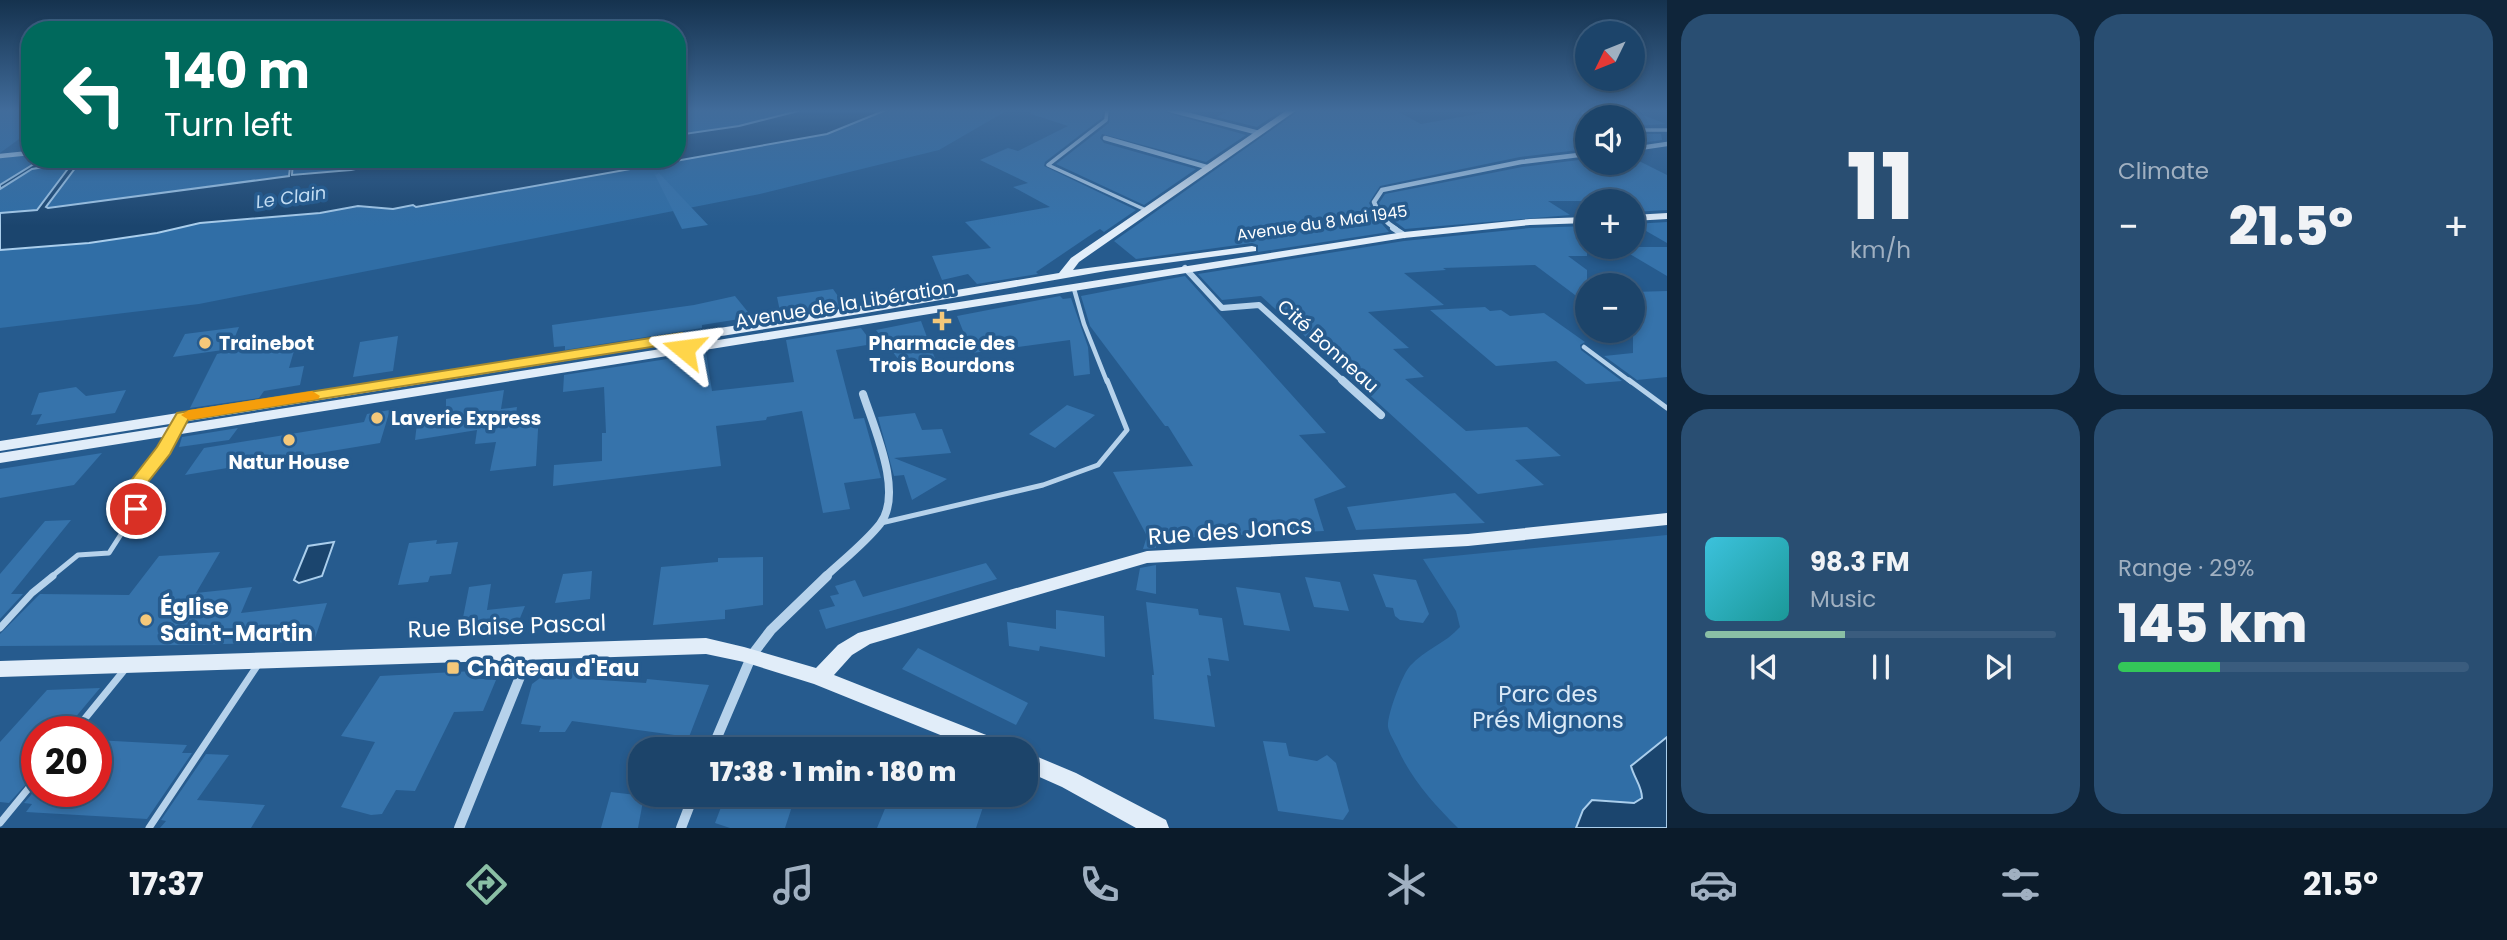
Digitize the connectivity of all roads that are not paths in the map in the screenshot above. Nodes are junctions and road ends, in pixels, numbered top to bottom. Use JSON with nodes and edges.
{"nodes":[{"id":1,"x":1069,"y":149,"type":"edge"},
{"id":2,"x":1142,"y":149,"type":"edge"},
{"id":3,"x":1237,"y":149,"type":"edge"},
{"id":4,"x":21,"y":154,"type":"edge"},
{"id":5,"x":1575,"y":155,"type":"edge"},
{"id":6,"x":0,"y":156,"type":"edge"},
{"id":7,"x":1210,"y":168,"type":"junction"},
{"id":8,"x":1667,"y":209,"type":"edge"},
{"id":9,"x":1645,"y":210,"type":"edge"},
{"id":10,"x":1148,"y":212,"type":"junction"},
{"id":11,"x":1575,"y":214,"type":"edge"},
{"id":12,"x":1667,"y":216,"type":"edge"},
{"id":13,"x":1645,"y":217,"type":"edge"},
{"id":14,"x":1575,"y":220,"type":"edge"},
{"id":15,"x":1399,"y":232,"type":"junction"},
{"id":16,"x":1107,"y":254,"type":"junction"},
{"id":17,"x":1185,"y":268,"type":"junction"},
{"id":18,"x":1063,"y":275,"type":"junction"},
{"id":19,"x":1074,"y":289,"type":"junction"},
{"id":20,"x":916,"y":307,"type":"junction"},
{"id":21,"x":1584,"y":347,"type":"dead end"},
{"id":22,"x":863,"y":394,"type":"dead end"},
{"id":23,"x":1667,"y":408,"type":"edge"},
{"id":24,"x":1381,"y":415,"type":"dead end"},
{"id":25,"x":180,"y":422,"type":"junction"},
{"id":26,"x":1,"y":449,"type":"edge"},
{"id":27,"x":1667,"y":519,"type":"edge"},
{"id":28,"x":881,"y":523,"type":"junction"},
{"id":29,"x":0,"y":628,"type":"edge"},
{"id":30,"x":531,"y":651,"type":"junction"},
{"id":31,"x":752,"y":655,"type":"junction"},
{"id":32,"x":260,"y":660,"type":"junction"},
{"id":33,"x":128,"y":665,"type":"junction"},
{"id":34,"x":2,"y":671,"type":"edge"},
{"id":35,"x":820,"y":677,"type":"junction"},
{"id":36,"x":87,"y":716,"type":"edge"},
{"id":37,"x":717,"y":737,"type":"edge"},
{"id":38,"x":968,"y":737,"type":"edge"},
{"id":39,"x":1038,"y":766,"type":"edge"},
{"id":40,"x":21,"y":797,"type":"edge"},
{"id":41,"x":689,"y":807,"type":"edge"},
{"id":42,"x":0,"y":823,"type":"edge"},
{"id":43,"x":149,"y":828,"type":"edge"},
{"id":44,"x":459,"y":828,"type":"edge"},
{"id":45,"x":681,"y":828,"type":"edge"},
{"id":46,"x":1158,"y":828,"type":"edge"}],
"edges":[{"from":1,"to":10,"type":"lane"},
{"from":2,"to":7,"type":"street"},
{"from":3,"to":7,"type":"main road"},
{"from":4,"to":6,"type":"street"},
{"from":5,"to":15,"type":"street"},
{"from":7,"to":10,"type":"main road"},
{"from":8,"to":9,"type":"main road"},
{"from":10,"to":16,"type":"main road"},
{"from":11,"to":15,"type":"main road","name":"Avenue du 8 Mai 1945"},
{"from":12,"to":13,"type":"main road"},
{"from":14,"to":15,"type":"main road","name":"Avenue du 8 Mai 1945"},
{"from":15,"to":16,"type":"main road","name":"Avenue du 8 Mai 1945"},
{"from":15,"to":17,"type":"main road","name":"Avenue du 8 Mai 1945"},
{"from":16,"to":18,"type":"main road","name":"Avenue du 8 Mai 1945"},
{"from":16,"to":18,"type":"main road"},
{"from":16,"to":19,"type":"main road"},
{"from":17,"to":19,"type":"main road","name":"Avenue du 8 Mai 1945"},
{"from":17,"to":24,"type":"street","name":"Cité Bonneau"},
{"from":18,"to":19,"type":"main road"},
{"from":18,"to":20,"type":"main road","name":"Avenue de la Libération"},
{"from":19,"to":20,"type":"main road","name":"Avenue de la Libération"},
{"from":19,"to":28,"type":"lane"},
{"from":20,"to":25,"type":"main road","name":"Avenue de la Libération"},
{"from":21,"to":23,"type":"lane"},
{"from":22,"to":28,"type":"street"},
{"from":25,"to":26,"type":"main road","name":"Avenue de la Libération"},
{"from":25,"to":29,"type":"lane"},
{"from":27,"to":35,"type":"main road","name":"Rue des Joncs"},
{"from":28,"to":31,"type":"street"},
{"from":30,"to":31,"type":"main road","name":"Rue Blaise Pascal"},
{"from":30,"to":32,"type":"main road","name":"Rue Blaise Pascal"},
{"from":30,"to":44,"type":"street"},
{"from":31,"to":35,"type":"main road","name":"Rue Blaise Pascal"},
{"from":31,"to":37,"type":"street"},
{"from":32,"to":33,"type":"main road","name":"Rue Blaise Pascal"},
{"from":32,"to":43,"type":"lane"},
{"from":33,"to":34,"type":"main road","name":"Rue Blaise Pascal"},
{"from":33,"to":36,"type":"lane"},
{"from":35,"to":38,"type":"main road","name":"Rue Blaise Pascal"},
{"from":39,"to":46,"type":"main road"},
{"from":40,"to":42,"type":"lane"},
{"from":41,"to":45,"type":"street"}]}
